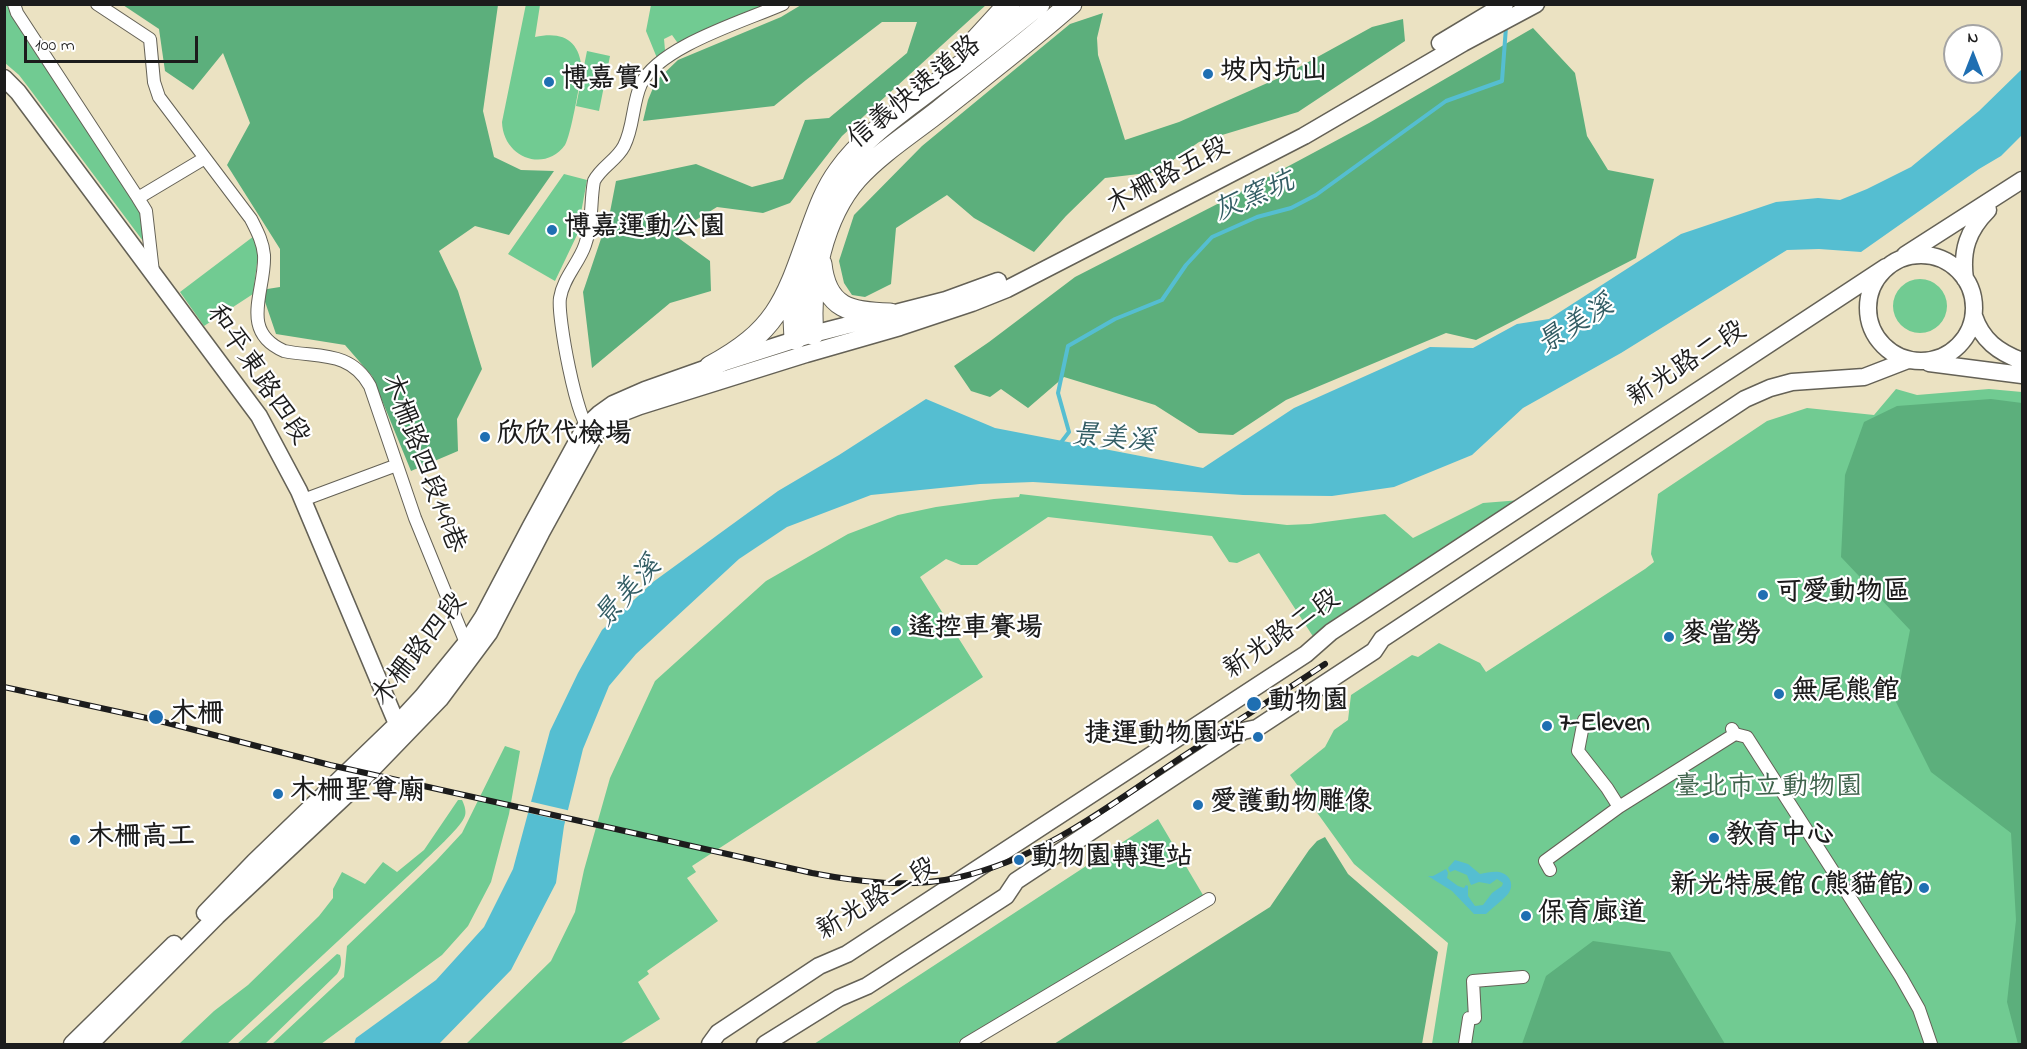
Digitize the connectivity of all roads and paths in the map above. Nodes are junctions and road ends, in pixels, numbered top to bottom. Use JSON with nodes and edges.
{"nodes":[{"id":1,"x":14,"y":4,"type":"edge"},
{"id":2,"x":97,"y":4,"type":"edge"},
{"id":3,"x":783,"y":4,"type":"edge"},
{"id":4,"x":1010,"y":4,"type":"edge"},
{"id":5,"x":1039,"y":4,"type":"edge"},
{"id":6,"x":1071,"y":4,"type":"edge"},
{"id":7,"x":1505,"y":4,"type":"edge"},
{"id":8,"x":1531,"y":6,"type":"edge"},
{"id":9,"x":4,"y":78,"type":"edge"},
{"id":10,"x":923,"y":95,"type":"junction"},
{"id":11,"x":205,"y":158,"type":"junction"},
{"id":12,"x":2022,"y":180,"type":"edge"},
{"id":13,"x":2002,"y":195,"type":"junction"},
{"id":14,"x":138,"y":198,"type":"junction"},
{"id":15,"x":814,"y":244,"type":"junction"},
{"id":16,"x":1892,"y":264,"type":"junction"},
{"id":17,"x":153,"y":273,"type":"junction"},
{"id":18,"x":1965,"y":279,"type":"junction"},
{"id":19,"x":890,"y":314,"type":"junction"},
{"id":20,"x":1974,"y":316,"type":"junction"},
{"id":21,"x":805,"y":342,"type":"junction"},
{"id":22,"x":1913,"y":361,"type":"junction"},
{"id":23,"x":2022,"y":361,"type":"edge"},
{"id":24,"x":710,"y":367,"type":"junction"},
{"id":25,"x":2022,"y":375,"type":"edge"},
{"id":26,"x":591,"y":430,"type":"junction"},
{"id":27,"x":397,"y":465,"type":"junction"},
{"id":28,"x":303,"y":500,"type":"junction"},
{"id":29,"x":471,"y":647,"type":"junction"},
{"id":30,"x":1584,"y":720,"type":"dead end"},
{"id":31,"x":403,"y":729,"type":"junction"},
{"id":32,"x":322,"y":807,"type":"junction"},
{"id":33,"x":1619,"y":807,"type":"junction"},
{"id":34,"x":1550,"y":870,"type":"dead end"},
{"id":35,"x":1209,"y":899,"type":"dead end"},
{"id":36,"x":1523,"y":977,"type":"dead end"},
{"id":37,"x":72,"y":1044,"type":"edge"},
{"id":38,"x":90,"y":1044,"type":"edge"},
{"id":39,"x":710,"y":1044,"type":"edge"},
{"id":40,"x":765,"y":1044,"type":"edge"},
{"id":41,"x":966,"y":1044,"type":"edge"},
{"id":42,"x":1465,"y":1044,"type":"edge"},
{"id":43,"x":1930,"y":1044,"type":"edge"}],
"edges":[{"from":1,"to":14,"type":"street"},
{"from":2,"to":11,"type":"street","name":"木柵路四段149巷"},
{"from":3,"to":26,"type":"street"},
{"from":4,"to":10,"type":"highway"},
{"from":5,"to":10,"type":"highway","name":"信義快速道路"},
{"from":6,"to":15,"type":"highway","name":"信義快速道路"},
{"from":7,"to":19,"type":"main road","name":"木柵路五段"},
{"from":8,"to":21,"type":"main road","name":"木柵路五段"},
{"from":9,"to":17,"type":"main road","name":"和平東路四段"},
{"from":10,"to":15,"type":"highway","name":"信義快速道路"},
{"from":11,"to":14,"type":"street"},
{"from":11,"to":27,"type":"street","name":"木柵路四段149巷"},
{"from":12,"to":13,"type":"main road","name":"新光路二段"},
{"from":13,"to":16,"type":"main road","name":"新光路二段"},
{"from":13,"to":18,"type":"main road","name":"新光路二段"},
{"from":14,"to":17,"type":"street"},
{"from":15,"to":19,"type":"highway"},
{"from":15,"to":21,"type":"highway"},
{"from":15,"to":24,"type":"highway"},
{"from":16,"to":18,"type":"main road"},
{"from":16,"to":22,"type":"main road"},
{"from":16,"to":39,"type":"main road","name":"新光路二段"},
{"from":17,"to":28,"type":"main road","name":"和平東路四段"},
{"from":18,"to":20,"type":"main road"},
{"from":19,"to":21,"type":"main road","name":"木柵路五段"},
{"from":20,"to":22,"type":"main road"},
{"from":20,"to":23,"type":"main road"},
{"from":21,"to":24,"type":"main road","name":"木柵路四段"},
{"from":21,"to":26,"type":"main road","name":"木柵路四段"},
{"from":22,"to":25,"type":"main road"},
{"from":22,"to":40,"type":"main road"},
{"from":24,"to":26,"type":"main road","name":"木柵路四段"},
{"from":26,"to":29,"type":"main road","name":"木柵路四段"},
{"from":27,"to":28,"type":"street"},
{"from":27,"to":29,"type":"street","name":"木柵路四段149巷"},
{"from":28,"to":31,"type":"main road","name":"和平東路四段"},
{"from":29,"to":31,"type":"main road","name":"木柵路四段"},
{"from":30,"to":33,"type":"street"},
{"from":31,"to":32,"type":"main road","name":"木柵路四段"},
{"from":32,"to":37,"type":"main road","name":"木柵路四段"},
{"from":32,"to":38,"type":"main road","name":"木柵路四段"},
{"from":33,"to":34,"type":"street"},
{"from":33,"to":43,"type":"street"},
{"from":35,"to":41,"type":"street"},
{"from":36,"to":42,"type":"street"}]}
